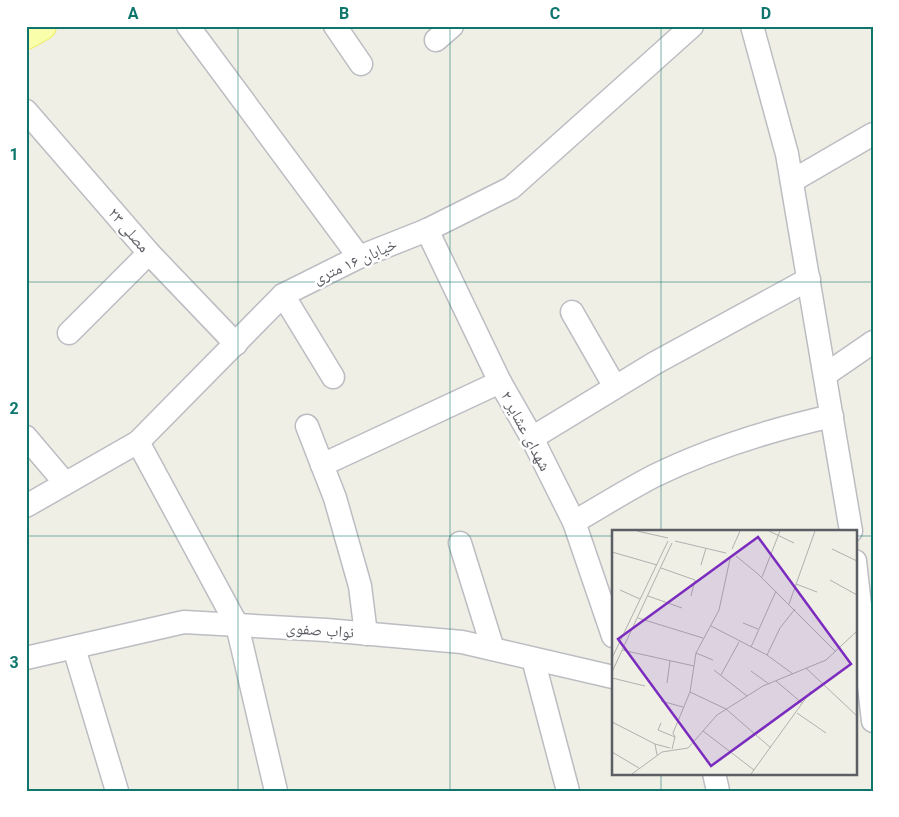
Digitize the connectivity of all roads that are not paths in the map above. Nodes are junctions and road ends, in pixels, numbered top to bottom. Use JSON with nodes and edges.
{"nodes":[{"id":1,"x":42,"y":26,"type":"edge"},
{"id":2,"x":188,"y":26,"type":"edge"},
{"id":3,"x":335,"y":26,"type":"edge"},
{"id":4,"x":692,"y":26,"type":"edge"},
{"id":5,"x":752,"y":26,"type":"edge"},
{"id":6,"x":26,"y":35,"type":"edge"},
{"id":7,"x":360,"y":64,"type":"dead end"},
{"id":8,"x":26,"y":111,"type":"edge"},
{"id":9,"x":873,"y":134,"type":"edge"},
{"id":10,"x":792,"y":180,"type":"junction"},
{"id":11,"x":428,"y":230,"type":"junction"},
{"id":12,"x":148,"y":253,"type":"junction"},
{"id":13,"x":359,"y":257,"type":"junction"},
{"id":14,"x":808,"y":279,"type":"junction"},
{"id":15,"x":283,"y":295,"type":"junction"},
{"id":16,"x":572,"y":312,"type":"dead end"},
{"id":17,"x":69,"y":333,"type":"dead end"},
{"id":18,"x":873,"y":342,"type":"edge"},
{"id":19,"x":236,"y":344,"type":"junction"},
{"id":20,"x":825,"y":375,"type":"junction"},
{"id":21,"x":333,"y":377,"type":"dead end"},
{"id":22,"x":500,"y":382,"type":"junction"},
{"id":23,"x":615,"y":387,"type":"junction"},
{"id":24,"x":832,"y":416,"type":"junction"},
{"id":25,"x":307,"y":426,"type":"dead end"},
{"id":26,"x":26,"y":437,"type":"edge"},
{"id":27,"x":532,"y":438,"type":"junction"},
{"id":28,"x":138,"y":442,"type":"junction"},
{"id":29,"x":322,"y":465,"type":"junction"},
{"id":30,"x":64,"y":483,"type":"junction"},
{"id":31,"x":26,"y":506,"type":"edge"},
{"id":32,"x":574,"y":522,"type":"junction"},
{"id":33,"x":851,"y":530,"type":"edge"},
{"id":34,"x":460,"y":543,"type":"dead end"},
{"id":35,"x":856,"y":570,"type":"edge"},
{"id":36,"x":237,"y":625,"type":"junction"},
{"id":37,"x":612,"y":633,"type":"edge"},
{"id":38,"x":366,"y":634,"type":"junction"},
{"id":39,"x":74,"y":648,"type":"junction"},
{"id":40,"x":493,"y":650,"type":"junction"},
{"id":41,"x":26,"y":658,"type":"edge"},
{"id":42,"x":534,"y":659,"type":"junction"},
{"id":43,"x":612,"y":677,"type":"edge"},
{"id":44,"x":873,"y":721,"type":"edge"},
{"id":45,"x":856,"y":723,"type":"edge"},
{"id":46,"x":714,"y":774,"type":"edge"},
{"id":47,"x":117,"y":791,"type":"edge"},
{"id":48,"x":276,"y":791,"type":"edge"},
{"id":49,"x":568,"y":791,"type":"edge"},
{"id":50,"x":718,"y":791,"type":"edge"}],
"edges":[{"from":1,"to":6,"type":"main road"},
{"from":2,"to":13,"type":"street"},
{"from":3,"to":7,"type":"street"},
{"from":4,"to":11,"type":"street","name":"خیابان ۱۶ متری"},
{"from":5,"to":10,"type":"street"},
{"from":8,"to":12,"type":"street","name":"مصلی ۲۳"},
{"from":9,"to":10,"type":"street"},
{"from":10,"to":14,"type":"street"},
{"from":11,"to":13,"type":"street","name":"خیابان ۱۶ متری"},
{"from":11,"to":22,"type":"street","name":"شهدای عشایر ۲"},
{"from":12,"to":17,"type":"street"},
{"from":12,"to":19,"type":"street","name":"مصلی ۲۳"},
{"from":13,"to":15,"type":"street","name":"خیابان ۱۶ متری"},
{"from":14,"to":20,"type":"street"},
{"from":14,"to":23,"type":"street"},
{"from":15,"to":19,"type":"street","name":"خیابان ۱۶ متری"},
{"from":15,"to":21,"type":"street"},
{"from":16,"to":23,"type":"street"},
{"from":18,"to":20,"type":"street"},
{"from":19,"to":28,"type":"street","name":"خیابان ۱۶ متری"},
{"from":20,"to":24,"type":"street"},
{"from":22,"to":27,"type":"street","name":"شهدای عشایر ۲"},
{"from":22,"to":29,"type":"street"},
{"from":23,"to":27,"type":"street"},
{"from":24,"to":32,"type":"street"},
{"from":24,"to":33,"type":"street"},
{"from":25,"to":29,"type":"street"},
{"from":26,"to":30,"type":"street"},
{"from":27,"to":32,"type":"street","name":"شهدای عشایر ۲"},
{"from":28,"to":30,"type":"street","name":"خیابان ۱۶ متری"},
{"from":28,"to":36,"type":"street"},
{"from":29,"to":38,"type":"street"},
{"from":30,"to":31,"type":"street","name":"خیابان ۱۶ متری"},
{"from":32,"to":37,"type":"street","name":"شهدای عشایر ۲"},
{"from":34,"to":40,"type":"street"},
{"from":35,"to":44,"type":"street"},
{"from":36,"to":38,"type":"street","name":"نواب صفوی"},
{"from":36,"to":39,"type":"street","name":"نواب صفوی"},
{"from":36,"to":48,"type":"street"},
{"from":38,"to":40,"type":"street","name":"نواب صفوی"},
{"from":39,"to":41,"type":"street","name":"نواب صفوی"},
{"from":39,"to":47,"type":"street"},
{"from":40,"to":42,"type":"street","name":"نواب صفوی"},
{"from":42,"to":43,"type":"street","name":"نواب صفوی"},
{"from":42,"to":49,"type":"street"},
{"from":44,"to":45,"type":"street"},
{"from":46,"to":50,"type":"street"}]}
